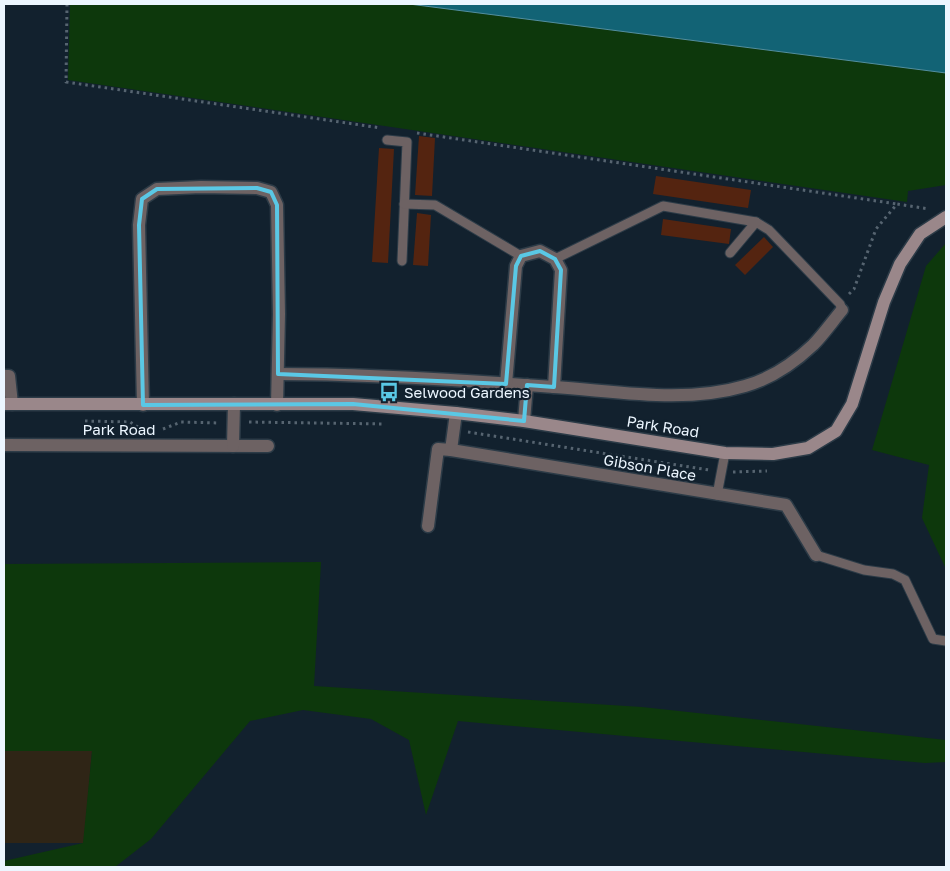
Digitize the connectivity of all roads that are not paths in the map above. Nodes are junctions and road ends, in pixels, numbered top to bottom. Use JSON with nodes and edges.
{"nodes":[{"id":1,"x":387,"y":140,"type":"dead end"},
{"id":2,"x":404,"y":204,"type":"junction"},
{"id":3,"x":945,"y":218,"type":"edge"},
{"id":4,"x":756,"y":222,"type":"junction"},
{"id":5,"x":730,"y":253,"type":"dead end"},
{"id":6,"x":521,"y":256,"type":"junction"},
{"id":7,"x":555,"y":259,"type":"junction"},
{"id":8,"x":402,"y":261,"type":"dead end"},
{"id":9,"x":841,"y":307,"type":"joint"},
{"id":10,"x":278,"y":374,"type":"junction"},
{"id":11,"x":4,"y":376,"type":"edge"},
{"id":12,"x":506,"y":384,"type":"junction"},
{"id":13,"x":527,"y":385,"type":"junction"},
{"id":14,"x":554,"y":387,"type":"junction"},
{"id":15,"x":8,"y":404,"type":"edge"},
{"id":16,"x":234,"y":404,"type":"junction"},
{"id":17,"x":143,"y":405,"type":"junction"},
{"id":18,"x":277,"y":405,"type":"junction"},
{"id":19,"x":456,"y":413,"type":"junction"},
{"id":20,"x":524,"y":421,"type":"junction"},
{"id":21,"x":4,"y":445,"type":"edge"},
{"id":22,"x":233,"y":446,"type":"junction"},
{"id":23,"x":268,"y":446,"type":"dead end"},
{"id":24,"x":451,"y":450,"type":"junction"},
{"id":25,"x":725,"y":453,"type":"junction"},
{"id":26,"x":717,"y":495,"type":"junction"},
{"id":27,"x":428,"y":526,"type":"dead end"},
{"id":28,"x":816,"y":555,"type":"joint"},
{"id":29,"x":946,"y":641,"type":"edge"}],
"edges":[{"from":1,"to":2,"type":"lane"},
{"from":2,"to":6,"type":"lane"},
{"from":2,"to":8,"type":"lane"},
{"from":3,"to":25,"type":"main road","name":"Park Road"},
{"from":4,"to":5,"type":"lane"},
{"from":4,"to":7,"type":"lane"},
{"from":4,"to":9,"type":"lane"},
{"from":6,"to":7,"type":"street"},
{"from":6,"to":12,"type":"street"},
{"from":7,"to":14,"type":"street"},
{"from":9,"to":14,"type":"street"},
{"from":10,"to":12,"type":"street"},
{"from":10,"to":17,"type":"street"},
{"from":10,"to":18,"type":"street"},
{"from":11,"to":15,"type":"street","name":"Park Road"},
{"from":12,"to":13,"type":"street"},
{"from":13,"to":14,"type":"street"},
{"from":13,"to":20,"type":"street"},
{"from":15,"to":17,"type":"main road","name":"Park Road"},
{"from":16,"to":17,"type":"main road","name":"Park Road"},
{"from":16,"to":18,"type":"main road","name":"Park Road"},
{"from":16,"to":22,"type":"street"},
{"from":18,"to":19,"type":"main road","name":"Park Road"},
{"from":19,"to":20,"type":"main road","name":"Park Road"},
{"from":19,"to":24,"type":"street"},
{"from":20,"to":25,"type":"main road","name":"Park Road"},
{"from":21,"to":22,"type":"street","name":"Park Road"},
{"from":22,"to":23,"type":"street","name":"Park Road"},
{"from":24,"to":26,"type":"street","name":"Gibson Place"},
{"from":24,"to":27,"type":"street"},
{"from":25,"to":26,"type":"lane"},
{"from":26,"to":28,"type":"street","name":"Gibson Place"},
{"from":28,"to":29,"type":"lane"}]}
